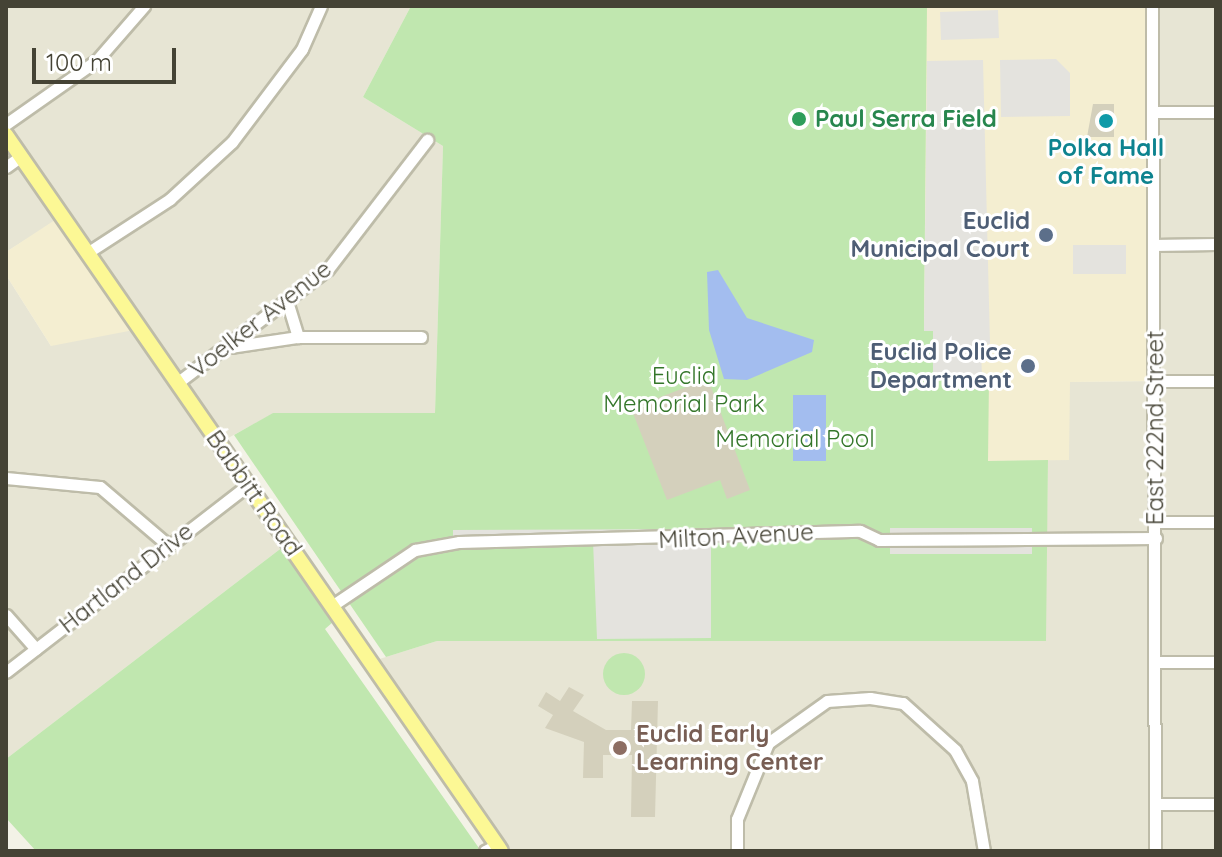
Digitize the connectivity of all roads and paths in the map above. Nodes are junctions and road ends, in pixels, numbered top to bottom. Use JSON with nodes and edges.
{"nodes":[{"id":1,"x":144,"y":6,"type":"edge"},
{"id":2,"x":321,"y":6,"type":"edge"},
{"id":3,"x":1152,"y":6,"type":"edge"},
{"id":4,"x":1152,"y":112,"type":"junction"},
{"id":5,"x":1216,"y":112,"type":"edge"},
{"id":6,"x":6,"y":124,"type":"edge"},
{"id":7,"x":6,"y":135,"type":"edge"},
{"id":8,"x":427,"y":140,"type":"dead end"},
{"id":9,"x":20,"y":157,"type":"junction"},
{"id":10,"x":6,"y":167,"type":"edge"},
{"id":11,"x":1216,"y":244,"type":"edge"},
{"id":12,"x":1153,"y":245,"type":"junction"},
{"id":13,"x":87,"y":253,"type":"junction"},
{"id":14,"x":287,"y":301,"type":"junction"},
{"id":15,"x":298,"y":337,"type":"junction"},
{"id":16,"x":421,"y":337,"type":"dead end"},
{"id":17,"x":229,"y":347,"type":"junction"},
{"id":18,"x":1155,"y":381,"type":"junction"},
{"id":19,"x":1216,"y":381,"type":"edge"},
{"id":20,"x":177,"y":383,"type":"junction"},
{"id":21,"x":6,"y":478,"type":"edge"},
{"id":22,"x":247,"y":486,"type":"junction"},
{"id":23,"x":1156,"y":522,"type":"junction"},
{"id":24,"x":1216,"y":522,"type":"edge"},
{"id":25,"x":1156,"y":538,"type":"junction"},
{"id":26,"x":168,"y":545,"type":"junction"},
{"id":27,"x":333,"y":605,"type":"junction"},
{"id":28,"x":6,"y":615,"type":"edge"},
{"id":29,"x":36,"y":649,"type":"junction"},
{"id":30,"x":1156,"y":662,"type":"junction"},
{"id":31,"x":1216,"y":662,"type":"edge"},
{"id":32,"x":6,"y":672,"type":"edge"},
{"id":33,"x":1156,"y":804,"type":"junction"},
{"id":34,"x":1216,"y":804,"type":"edge"},
{"id":35,"x":494,"y":849,"type":"edge"},
{"id":36,"x":737,"y":851,"type":"edge"},
{"id":37,"x":984,"y":851,"type":"edge"},
{"id":38,"x":1155,"y":851,"type":"edge"}],
"edges":[{"from":1,"to":6,"type":"street"},
{"from":2,"to":13,"type":"street"},
{"from":3,"to":4,"type":"street","name":"East 222nd Street"},
{"from":4,"to":5,"type":"street"},
{"from":4,"to":12,"type":"street","name":"East 222nd Street"},
{"from":7,"to":9,"type":"main road","name":"Babbitt Road"},
{"from":8,"to":14,"type":"street","name":"Voelker Avenue"},
{"from":9,"to":10,"type":"street"},
{"from":9,"to":13,"type":"main road","name":"Babbitt Road"},
{"from":11,"to":12,"type":"street"},
{"from":12,"to":18,"type":"street","name":"East 222nd Street"},
{"from":13,"to":20,"type":"main road","name":"Babbitt Road"},
{"from":14,"to":15,"type":"street"},
{"from":14,"to":17,"type":"street","name":"Voelker Avenue"},
{"from":15,"to":16,"type":"street"},
{"from":15,"to":17,"type":"street"},
{"from":17,"to":20,"type":"street","name":"Voelker Avenue"},
{"from":18,"to":19,"type":"street"},
{"from":18,"to":23,"type":"street","name":"East 222nd Street"},
{"from":20,"to":22,"type":"main road","name":"Babbitt Road"},
{"from":21,"to":26,"type":"street"},
{"from":22,"to":26,"type":"street","name":"Hartland Drive"},
{"from":22,"to":27,"type":"main road","name":"Babbitt Road"},
{"from":23,"to":24,"type":"street"},
{"from":23,"to":25,"type":"street","name":"East 222nd Street"},
{"from":25,"to":27,"type":"street","name":"Milton Avenue"},
{"from":25,"to":30,"type":"street","name":"East 222nd Street"},
{"from":26,"to":29,"type":"street","name":"Hartland Drive"},
{"from":27,"to":35,"type":"main road","name":"Babbitt Road"},
{"from":28,"to":29,"type":"street"},
{"from":29,"to":32,"type":"street","name":"Hartland Drive"},
{"from":30,"to":31,"type":"street"},
{"from":30,"to":33,"type":"street","name":"East 222nd Street"},
{"from":33,"to":34,"type":"street"},
{"from":33,"to":38,"type":"street","name":"East 222nd Street"},
{"from":36,"to":37,"type":"street"}]}
